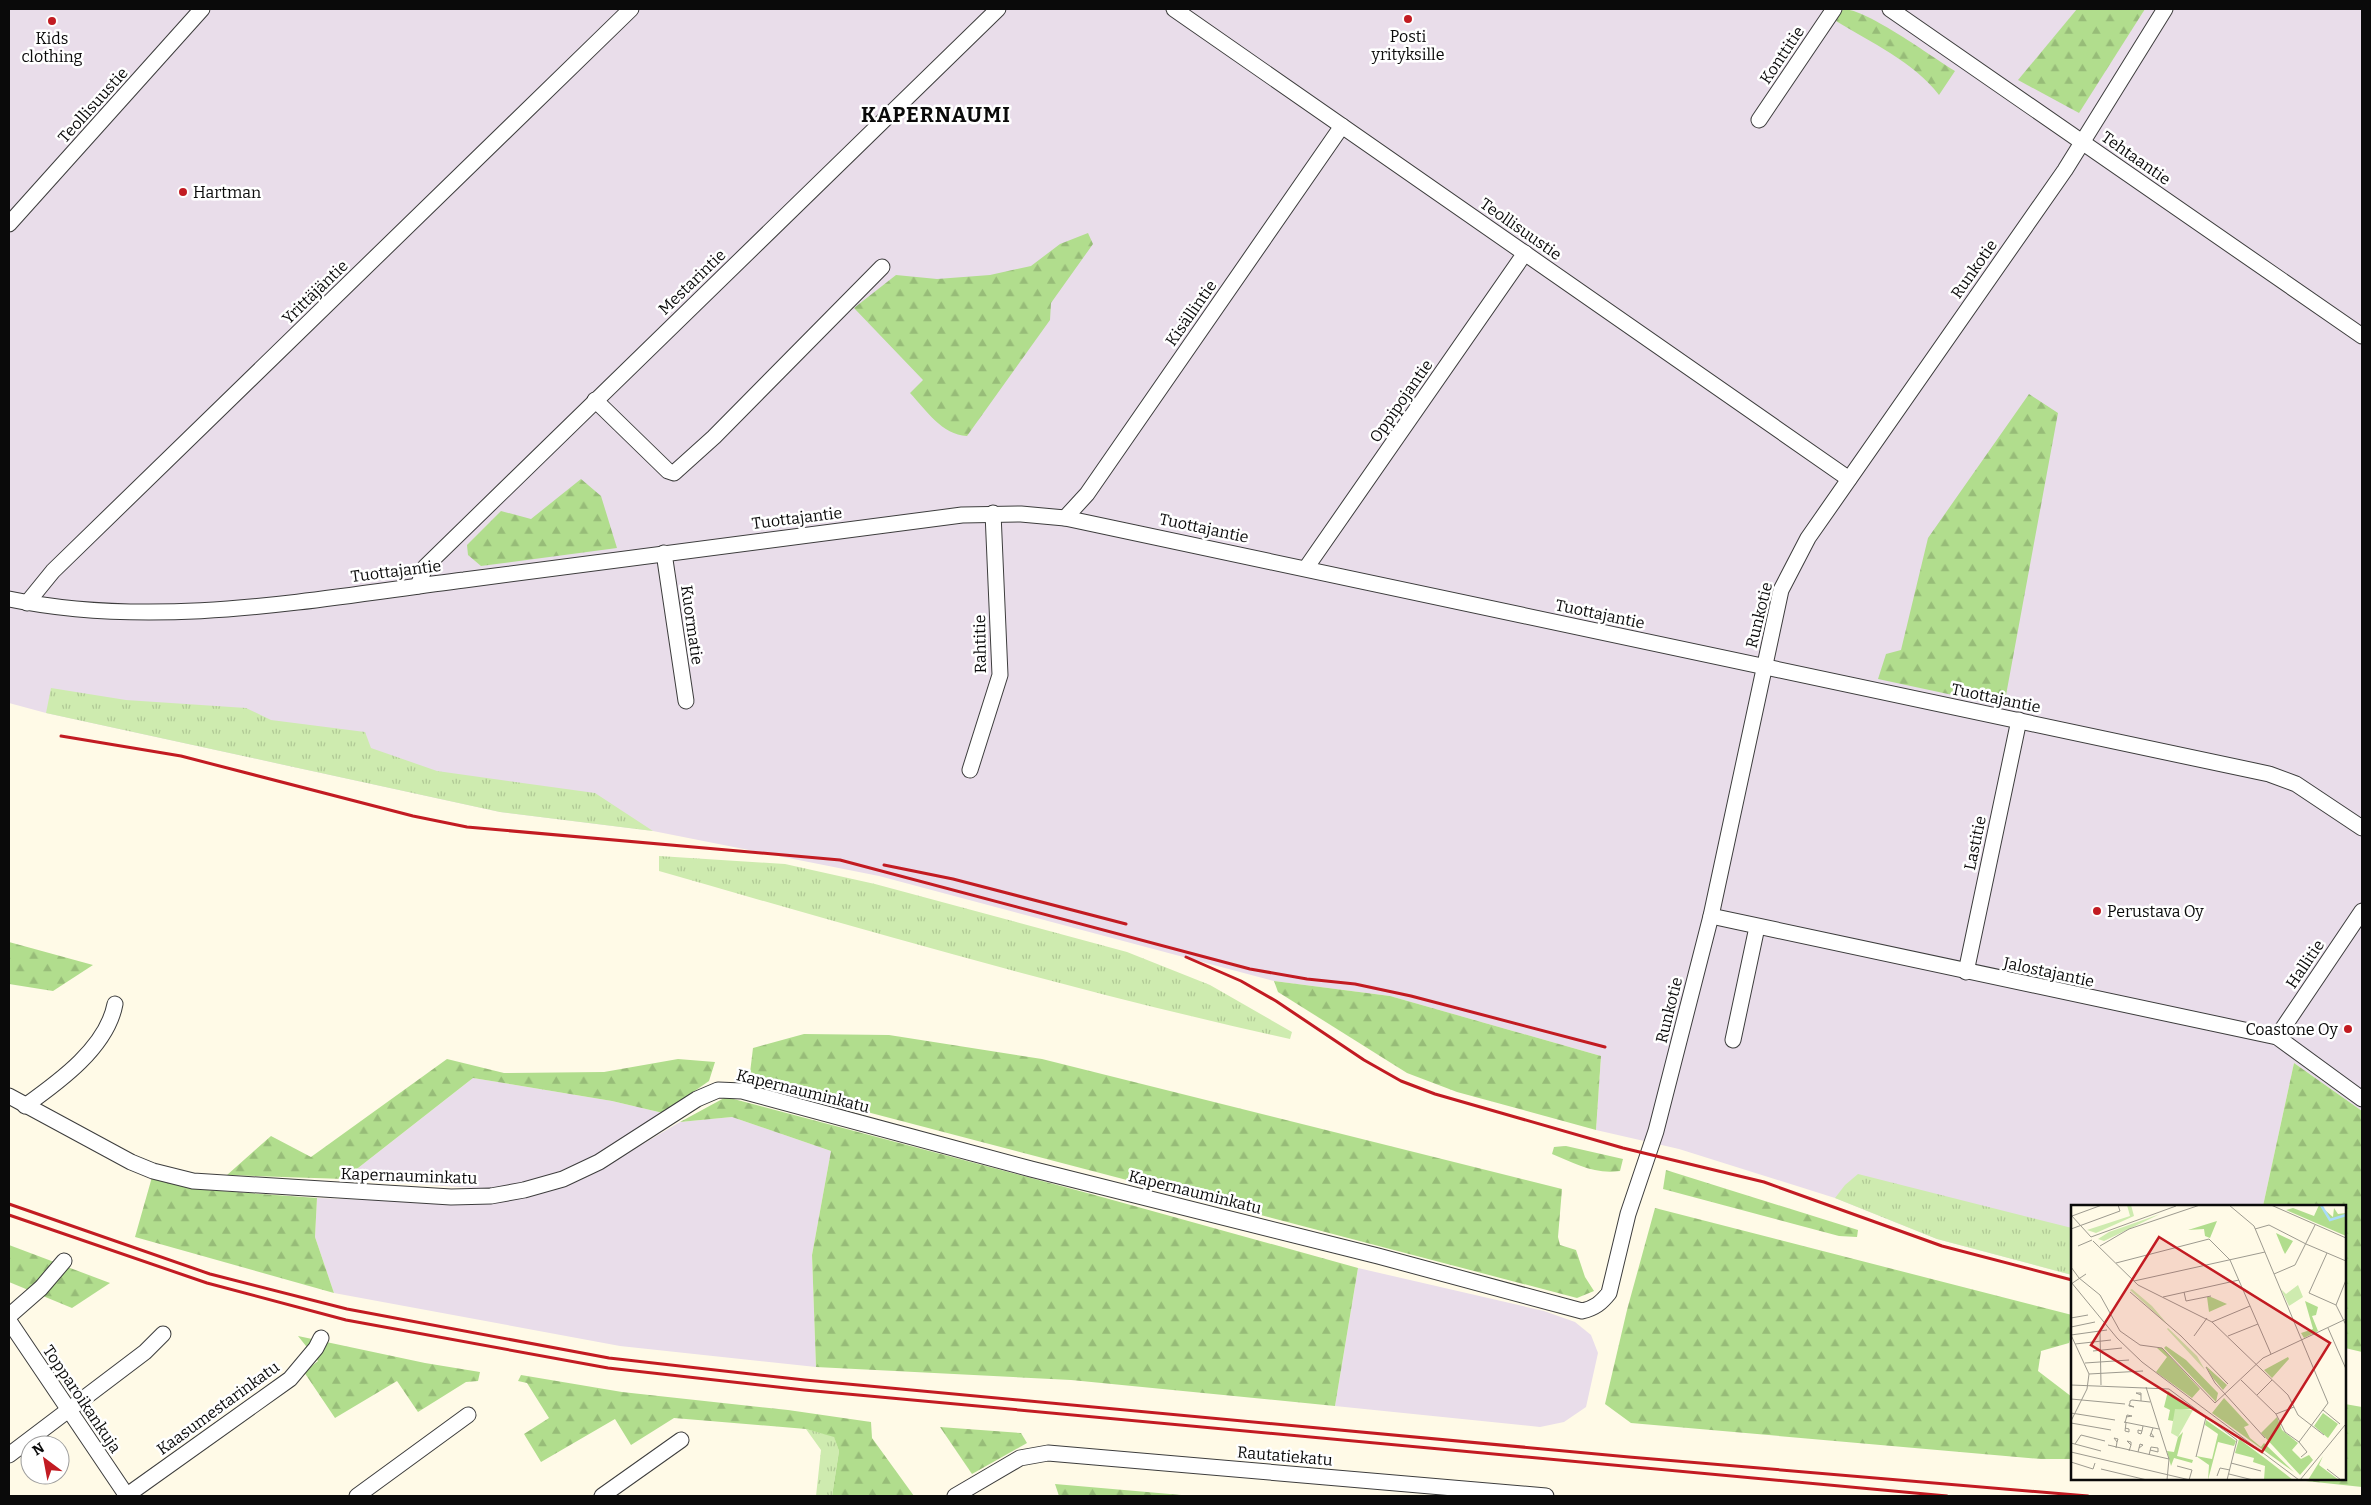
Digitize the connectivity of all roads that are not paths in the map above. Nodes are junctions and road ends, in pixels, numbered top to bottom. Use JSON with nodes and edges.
{"nodes":[{"id":1,"x":202,"y":9,"type":"edge"},
{"id":2,"x":631,"y":9,"type":"edge"},
{"id":3,"x":998,"y":9,"type":"edge"},
{"id":4,"x":1174,"y":9,"type":"edge"},
{"id":5,"x":1834,"y":9,"type":"edge"},
{"id":6,"x":1890,"y":9,"type":"edge"},
{"id":7,"x":2165,"y":9,"type":"edge"},
{"id":8,"x":1759,"y":120,"type":"dead end"},
{"id":9,"x":1342,"y":126,"type":"junction"},
{"id":10,"x":2083,"y":142,"type":"junction"},
{"id":11,"x":9,"y":224,"type":"edge"},
{"id":12,"x":1525,"y":253,"type":"junction"},
{"id":13,"x":882,"y":267,"type":"dead end"},
{"id":14,"x":2362,"y":336,"type":"edge"},
{"id":15,"x":595,"y":400,"type":"junction"},
{"id":16,"x":1849,"y":479,"type":"junction"},
{"id":17,"x":993,"y":513,"type":"junction"},
{"id":18,"x":1065,"y":518,"type":"junction"},
{"id":19,"x":664,"y":553,"type":"junction"},
{"id":20,"x":1306,"y":568,"type":"junction"},
{"id":21,"x":418,"y":586,"type":"junction"},
{"id":22,"x":9,"y":599,"type":"edge"},
{"id":23,"x":28,"y":603,"type":"junction"},
{"id":24,"x":1764,"y":667,"type":"junction"},
{"id":25,"x":686,"y":701,"type":"dead end"},
{"id":26,"x":2018,"y":720,"type":"junction"},
{"id":27,"x":970,"y":770,"type":"dead end"},
{"id":28,"x":2362,"y":828,"type":"edge"},
{"id":29,"x":2362,"y":911,"type":"edge"},
{"id":30,"x":1711,"y":916,"type":"junction"},
{"id":31,"x":1758,"y":927,"type":"junction"},
{"id":32,"x":1966,"y":972,"type":"junction"},
{"id":33,"x":115,"y":1004,"type":"dead end"},
{"id":34,"x":2277,"y":1037,"type":"junction"},
{"id":35,"x":1733,"y":1040,"type":"dead end"},
{"id":36,"x":9,"y":1096,"type":"edge"},
{"id":37,"x":2362,"y":1099,"type":"edge"},
{"id":38,"x":25,"y":1106,"type":"junction"},
{"id":39,"x":64,"y":1261,"type":"dead end"},
{"id":40,"x":1582,"y":1311,"type":"joint"},
{"id":41,"x":9,"y":1316,"type":"edge"},
{"id":42,"x":9,"y":1321,"type":"edge"},
{"id":43,"x":163,"y":1334,"type":"dead end"},
{"id":44,"x":321,"y":1338,"type":"dead end"},
{"id":45,"x":69,"y":1410,"type":"junction"},
{"id":46,"x":468,"y":1415,"type":"dead end"},
{"id":47,"x":681,"y":1440,"type":"dead end"},
{"id":48,"x":9,"y":1455,"type":"edge"},
{"id":49,"x":126,"y":1496,"type":"edge"},
{"id":50,"x":357,"y":1496,"type":"edge"},
{"id":51,"x":602,"y":1496,"type":"edge"},
{"id":52,"x":955,"y":1496,"type":"edge"},
{"id":53,"x":1546,"y":1496,"type":"edge"}],
"edges":[{"from":1,"to":11,"type":"street","name":"Teollisuustie"},
{"from":2,"to":23,"type":"street","name":"Yrittäjäntie"},
{"from":3,"to":15,"type":"street","name":"Mestarintie"},
{"from":4,"to":9,"type":"street","name":"Teollisuustie"},
{"from":5,"to":8,"type":"street","name":"Konttitie"},
{"from":6,"to":10,"type":"street","name":"Tehtaantie"},
{"from":7,"to":10,"type":"street","name":"Runkotie"},
{"from":9,"to":12,"type":"street","name":"Teollisuustie"},
{"from":9,"to":18,"type":"street","name":"Kisällintie"},
{"from":10,"to":14,"type":"street","name":"Tehtaantie"},
{"from":10,"to":16,"type":"street","name":"Runkotie"},
{"from":12,"to":16,"type":"street","name":"Teollisuustie"},
{"from":12,"to":20,"type":"street","name":"Oppipojantie"},
{"from":13,"to":15,"type":"street"},
{"from":15,"to":21,"type":"street","name":"Mestarintie"},
{"from":16,"to":24,"type":"street","name":"Runkotie"},
{"from":17,"to":18,"type":"street","name":"Tuottajantie"},
{"from":17,"to":19,"type":"street","name":"Tuottajantie"},
{"from":17,"to":27,"type":"street","name":"Rahtitie"},
{"from":18,"to":20,"type":"street","name":"Tuottajantie"},
{"from":19,"to":21,"type":"street","name":"Tuottajantie"},
{"from":19,"to":25,"type":"street","name":"Kuormatie"},
{"from":20,"to":24,"type":"street","name":"Tuottajantie"},
{"from":21,"to":23,"type":"street","name":"Tuottajantie"},
{"from":22,"to":23,"type":"street","name":"Tuottajantie"},
{"from":24,"to":26,"type":"street","name":"Tuottajantie"},
{"from":24,"to":30,"type":"street","name":"Runkotie"},
{"from":26,"to":28,"type":"street","name":"Tuottajantie"},
{"from":26,"to":32,"type":"street","name":"Lastitie"},
{"from":29,"to":34,"type":"street","name":"Hallitie"},
{"from":30,"to":31,"type":"street","name":"Jalostajantie"},
{"from":30,"to":40,"type":"street","name":"Runkotie"},
{"from":31,"to":32,"type":"street","name":"Jalostajantie"},
{"from":31,"to":35,"type":"street"},
{"from":32,"to":34,"type":"street","name":"Jalostajantie"},
{"from":33,"to":38,"type":"street"},
{"from":34,"to":37,"type":"street","name":"Jalostajantie"},
{"from":36,"to":38,"type":"street","name":"Kapernauminkatu"},
{"from":38,"to":40,"type":"street","name":"Kapernauminkatu"},
{"from":39,"to":41,"type":"street"},
{"from":42,"to":45,"type":"street","name":"Topparoikankuja"},
{"from":43,"to":45,"type":"street"},
{"from":44,"to":49,"type":"street","name":"Kaasumestarinkatu"},
{"from":45,"to":48,"type":"street"},
{"from":45,"to":49,"type":"street","name":"Topparoikankuja"},
{"from":46,"to":50,"type":"street"},
{"from":47,"to":51,"type":"street"},
{"from":52,"to":53,"type":"street","name":"Rautatiekatu"}]}
